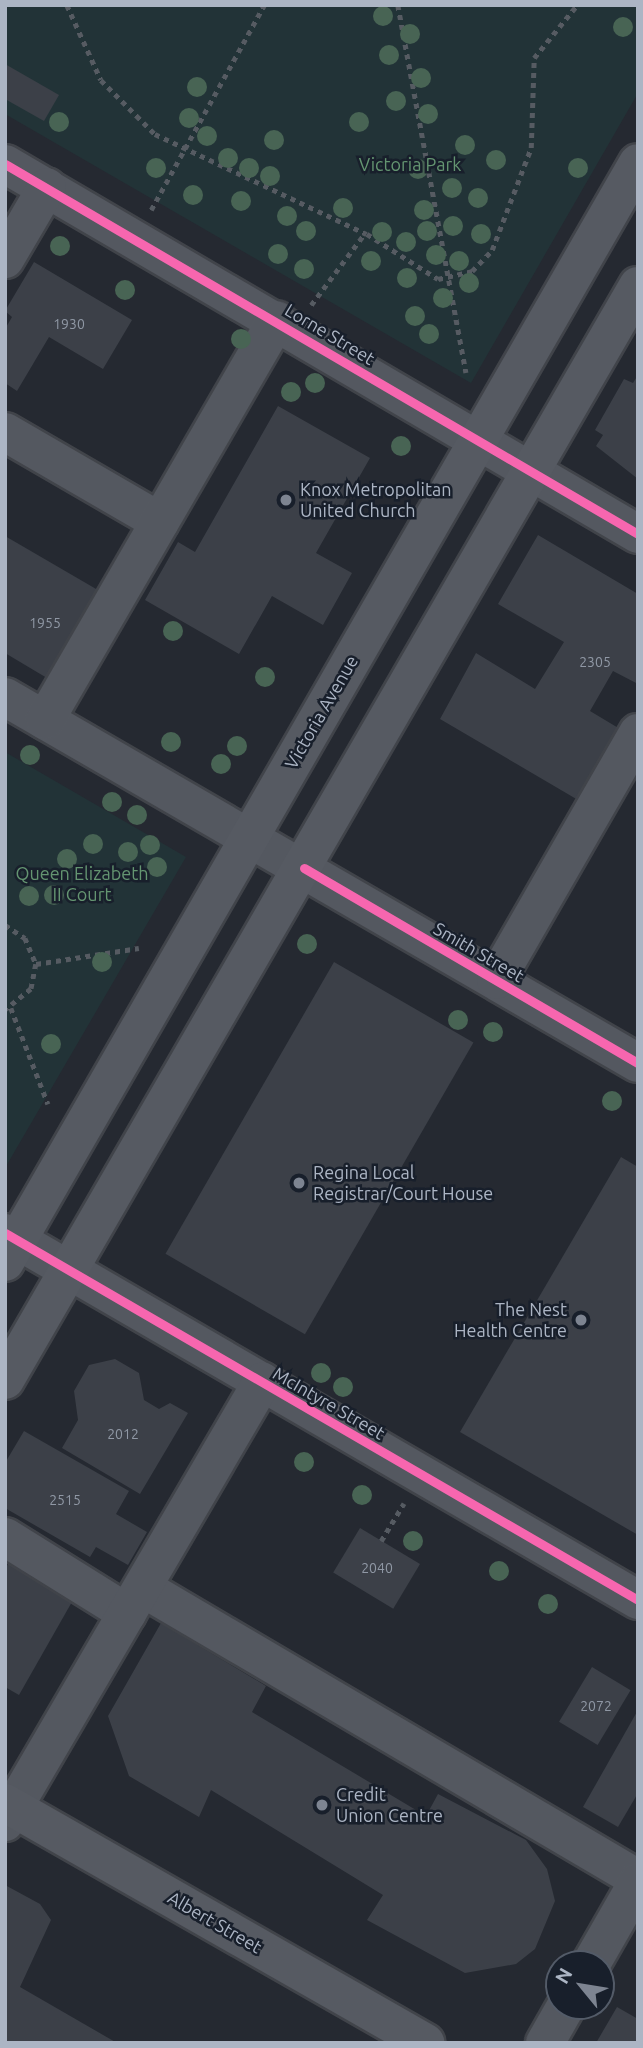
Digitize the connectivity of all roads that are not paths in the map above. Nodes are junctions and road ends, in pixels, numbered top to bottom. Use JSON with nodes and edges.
{"nodes":[{"id":1,"x":638,"y":163,"type":"edge"},
{"id":2,"x":5,"y":164,"type":"edge"},
{"id":3,"x":47,"y":187,"type":"junction"},
{"id":4,"x":5,"y":259,"type":"edge"},
{"id":5,"x":638,"y":286,"type":"edge"},
{"id":6,"x":286,"y":326,"type":"junction"},
{"id":7,"x":5,"y":432,"type":"edge"},
{"id":8,"x":477,"y":442,"type":"junction"},
{"id":9,"x":533,"y":473,"type":"junction"},
{"id":10,"x":160,"y":522,"type":"junction"},
{"id":11,"x":638,"y":534,"type":"edge"},
{"id":12,"x":5,"y":697,"type":"edge"},
{"id":13,"x":45,"y":720,"type":"junction"},
{"id":14,"x":638,"y":733,"type":"edge"},
{"id":15,"x":625,"y":783,"type":"edge"},
{"id":16,"x":249,"y":837,"type":"junction"},
{"id":17,"x":304,"y":868,"type":"junction"},
{"id":18,"x":496,"y":980,"type":"junction"},
{"id":19,"x":638,"y":1063,"type":"edge"},
{"id":20,"x":9,"y":1245,"type":"edge"},
{"id":21,"x":70,"y":1271,"type":"junction"},
{"id":22,"x":5,"y":1380,"type":"edge"},
{"id":23,"x":262,"y":1382,"type":"junction"},
{"id":24,"x":5,"y":1536,"type":"edge"},
{"id":25,"x":135,"y":1600,"type":"junction"},
{"id":26,"x":638,"y":1600,"type":"edge"},
{"id":27,"x":8,"y":1811,"type":"edge"},
{"id":28,"x":638,"y":1881,"type":"edge"},
{"id":29,"x":598,"y":1950,"type":"edge"},
{"id":30,"x":558,"y":2020,"type":"edge"},
{"id":31,"x":425,"y":2043,"type":"edge"},
{"id":32,"x":545,"y":2043,"type":"edge"}],
"edges":[{"from":1,"to":8,"type":"main road","name":"Victoria Avenue"},
{"from":2,"to":3,"type":"street","name":"Lorne Street"},
{"from":3,"to":4,"type":"street"},
{"from":3,"to":6,"type":"street","name":"Lorne Street"},
{"from":5,"to":9,"type":"main road"},
{"from":6,"to":8,"type":"street","name":"Lorne Street"},
{"from":6,"to":10,"type":"street"},
{"from":7,"to":10,"type":"street"},
{"from":8,"to":9,"type":"street","name":"Lorne Street"},
{"from":8,"to":16,"type":"main road","name":"Victoria Avenue"},
{"from":9,"to":11,"type":"street","name":"Lorne Street"},
{"from":9,"to":17,"type":"main road"},
{"from":10,"to":13,"type":"street"},
{"from":12,"to":13,"type":"street","name":"Smith Street"},
{"from":13,"to":16,"type":"street","name":"Smith Street"},
{"from":14,"to":15,"type":"street"},
{"from":15,"to":18,"type":"street"},
{"from":16,"to":17,"type":"street","name":"Smith Street"},
{"from":16,"to":20,"type":"main road","name":"Victoria Avenue"},
{"from":17,"to":18,"type":"street","name":"Smith Street"},
{"from":17,"to":21,"type":"main road"},
{"from":18,"to":19,"type":"street","name":"Smith Street"},
{"from":20,"to":21,"type":"street","name":"McIntyre Street"},
{"from":21,"to":22,"type":"main road"},
{"from":21,"to":23,"type":"street","name":"McIntyre Street"},
{"from":23,"to":25,"type":"street"},
{"from":23,"to":26,"type":"street","name":"McIntyre Street"},
{"from":24,"to":25,"type":"street"},
{"from":25,"to":27,"type":"street"},
{"from":25,"to":28,"type":"street"},
{"from":27,"to":31,"type":"main road","name":"Albert Street"},
{"from":28,"to":29,"type":"street"},
{"from":30,"to":32,"type":"street"}]}
